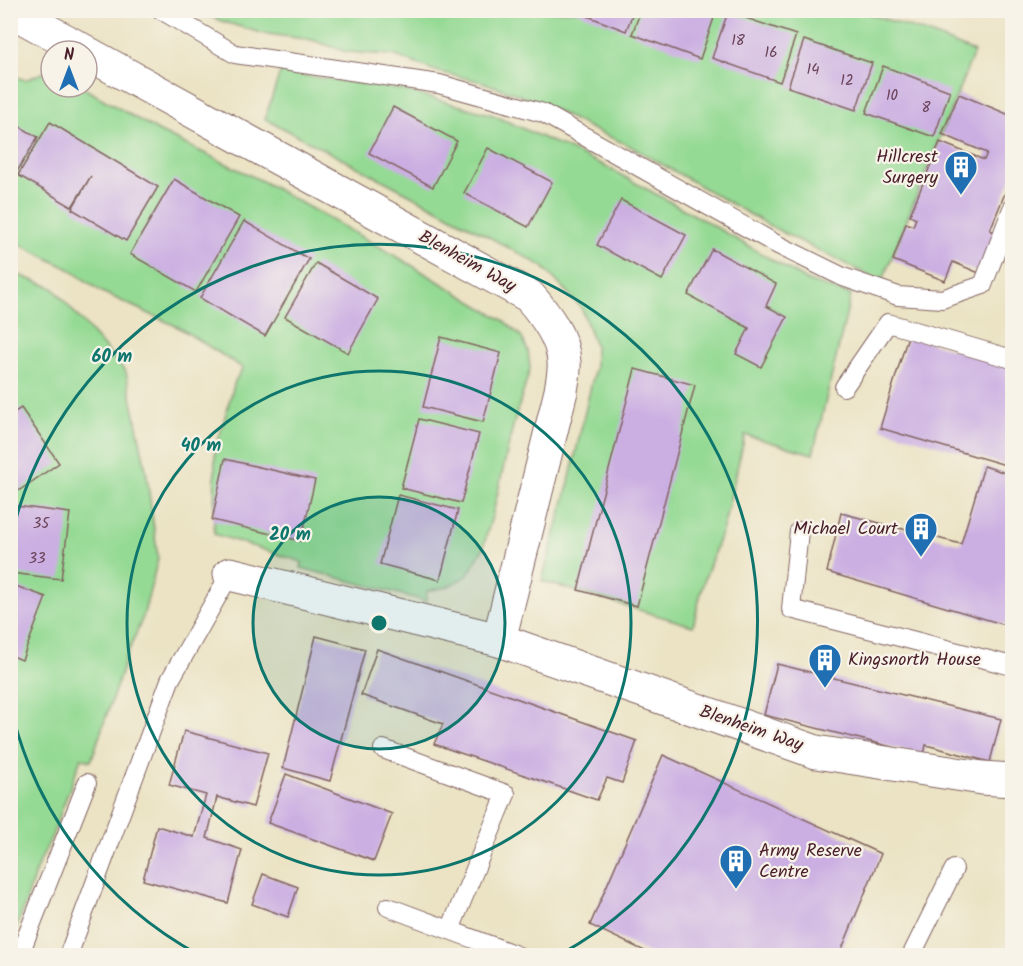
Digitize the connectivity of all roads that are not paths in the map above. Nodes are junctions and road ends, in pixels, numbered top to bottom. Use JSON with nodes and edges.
{"nodes":[{"id":1,"x":161,"y":10,"type":"edge"},
{"id":2,"x":14,"y":12,"type":"edge"},
{"id":3,"x":62,"y":39,"type":"edge"},
{"id":4,"x":99,"y":60,"type":"edge"},
{"id":5,"x":1012,"y":209,"type":"edge"},
{"id":6,"x":1012,"y":359,"type":"edge"},
{"id":7,"x":844,"y":387,"type":"dead end"},
{"id":8,"x":799,"y":531,"type":"dead end"},
{"id":9,"x":230,"y":574,"type":"joint"},
{"id":10,"x":499,"y":640,"type":"junction"},
{"id":11,"x":1012,"y":666,"type":"edge"},
{"id":12,"x":383,"y":749,"type":"dead end"},
{"id":13,"x":1012,"y":780,"type":"edge"},
{"id":14,"x":87,"y":783,"type":"dead end"},
{"id":15,"x":954,"y":869,"type":"dead end"},
{"id":16,"x":388,"y":907,"type":"dead end"},
{"id":17,"x":450,"y":930,"type":"junction"},
{"id":18,"x":20,"y":956,"type":"edge"},
{"id":19,"x":68,"y":956,"type":"edge"},
{"id":20,"x":519,"y":956,"type":"edge"},
{"id":21,"x":911,"y":956,"type":"edge"}],
"edges":[{"from":1,"to":5,"type":"lane"},
{"from":2,"to":3,"type":"street","name":"Blenheim Way"},
{"from":4,"to":10,"type":"street","name":"Blenheim Way"},
{"from":6,"to":7,"type":"lane"},
{"from":8,"to":11,"type":"lane"},
{"from":9,"to":10,"type":"street","name":"Blenheim Way"},
{"from":9,"to":19,"type":"lane"},
{"from":10,"to":13,"type":"street","name":"Blenheim Way"},
{"from":12,"to":17,"type":"lane"},
{"from":14,"to":18,"type":"lane"},
{"from":15,"to":21,"type":"lane"},
{"from":16,"to":17,"type":"lane"},
{"from":17,"to":20,"type":"lane"}]}
